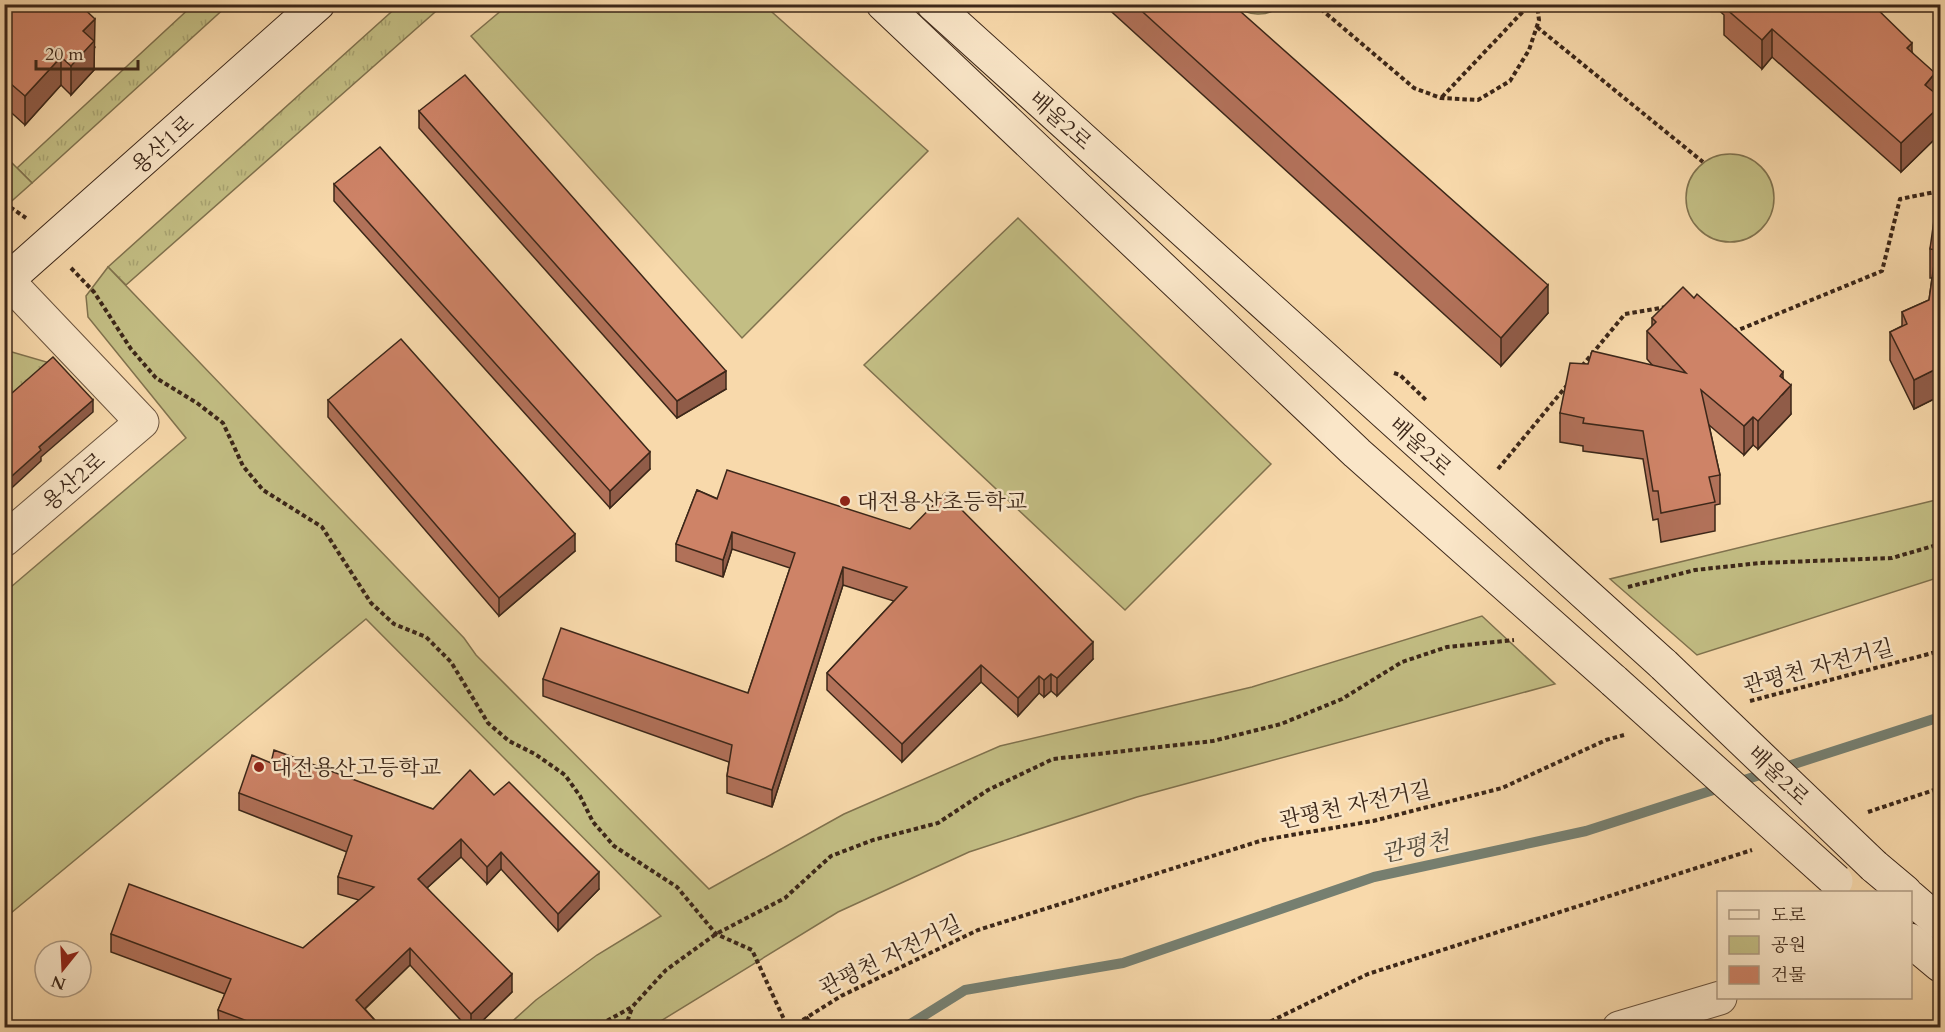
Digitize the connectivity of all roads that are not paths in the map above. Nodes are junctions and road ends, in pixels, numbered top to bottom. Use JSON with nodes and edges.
{"nodes":[{"id":1,"x":318,"y":4,"type":"edge"},
{"id":2,"x":883,"y":4,"type":"edge"},
{"id":3,"x":933,"y":4,"type":"edge"},
{"id":4,"x":6,"y":282,"type":"edge"},
{"id":5,"x":4,"y":540,"type":"edge"},
{"id":6,"x":1844,"y":887,"type":"edge"},
{"id":7,"x":1904,"y":891,"type":"edge"},
{"id":8,"x":1912,"y":898,"type":"edge"},
{"id":9,"x":1941,"y":925,"type":"edge"},
{"id":10,"x":1912,"y":940,"type":"edge"},
{"id":11,"x":1912,"y":941,"type":"edge"},
{"id":12,"x":1941,"y":965,"type":"edge"},
{"id":13,"x":1717,"y":999,"type":"edge"},
{"id":14,"x":1619,"y":1028,"type":"edge"}],
"edges":[{"from":1,"to":4,"type":"main road","name":"용산1로"},
{"from":2,"to":6,"type":"main road","name":"배울2로","bridge":true},
{"from":3,"to":7,"type":"main road","name":"배울2로","bridge":true},
{"from":4,"to":5,"type":"main road","name":"용산2로"},
{"from":8,"to":9,"type":"main road"},
{"from":9,"to":10,"type":"main road"},
{"from":11,"to":12,"type":"main road"},
{"from":13,"to":14,"type":"main road"}]}
